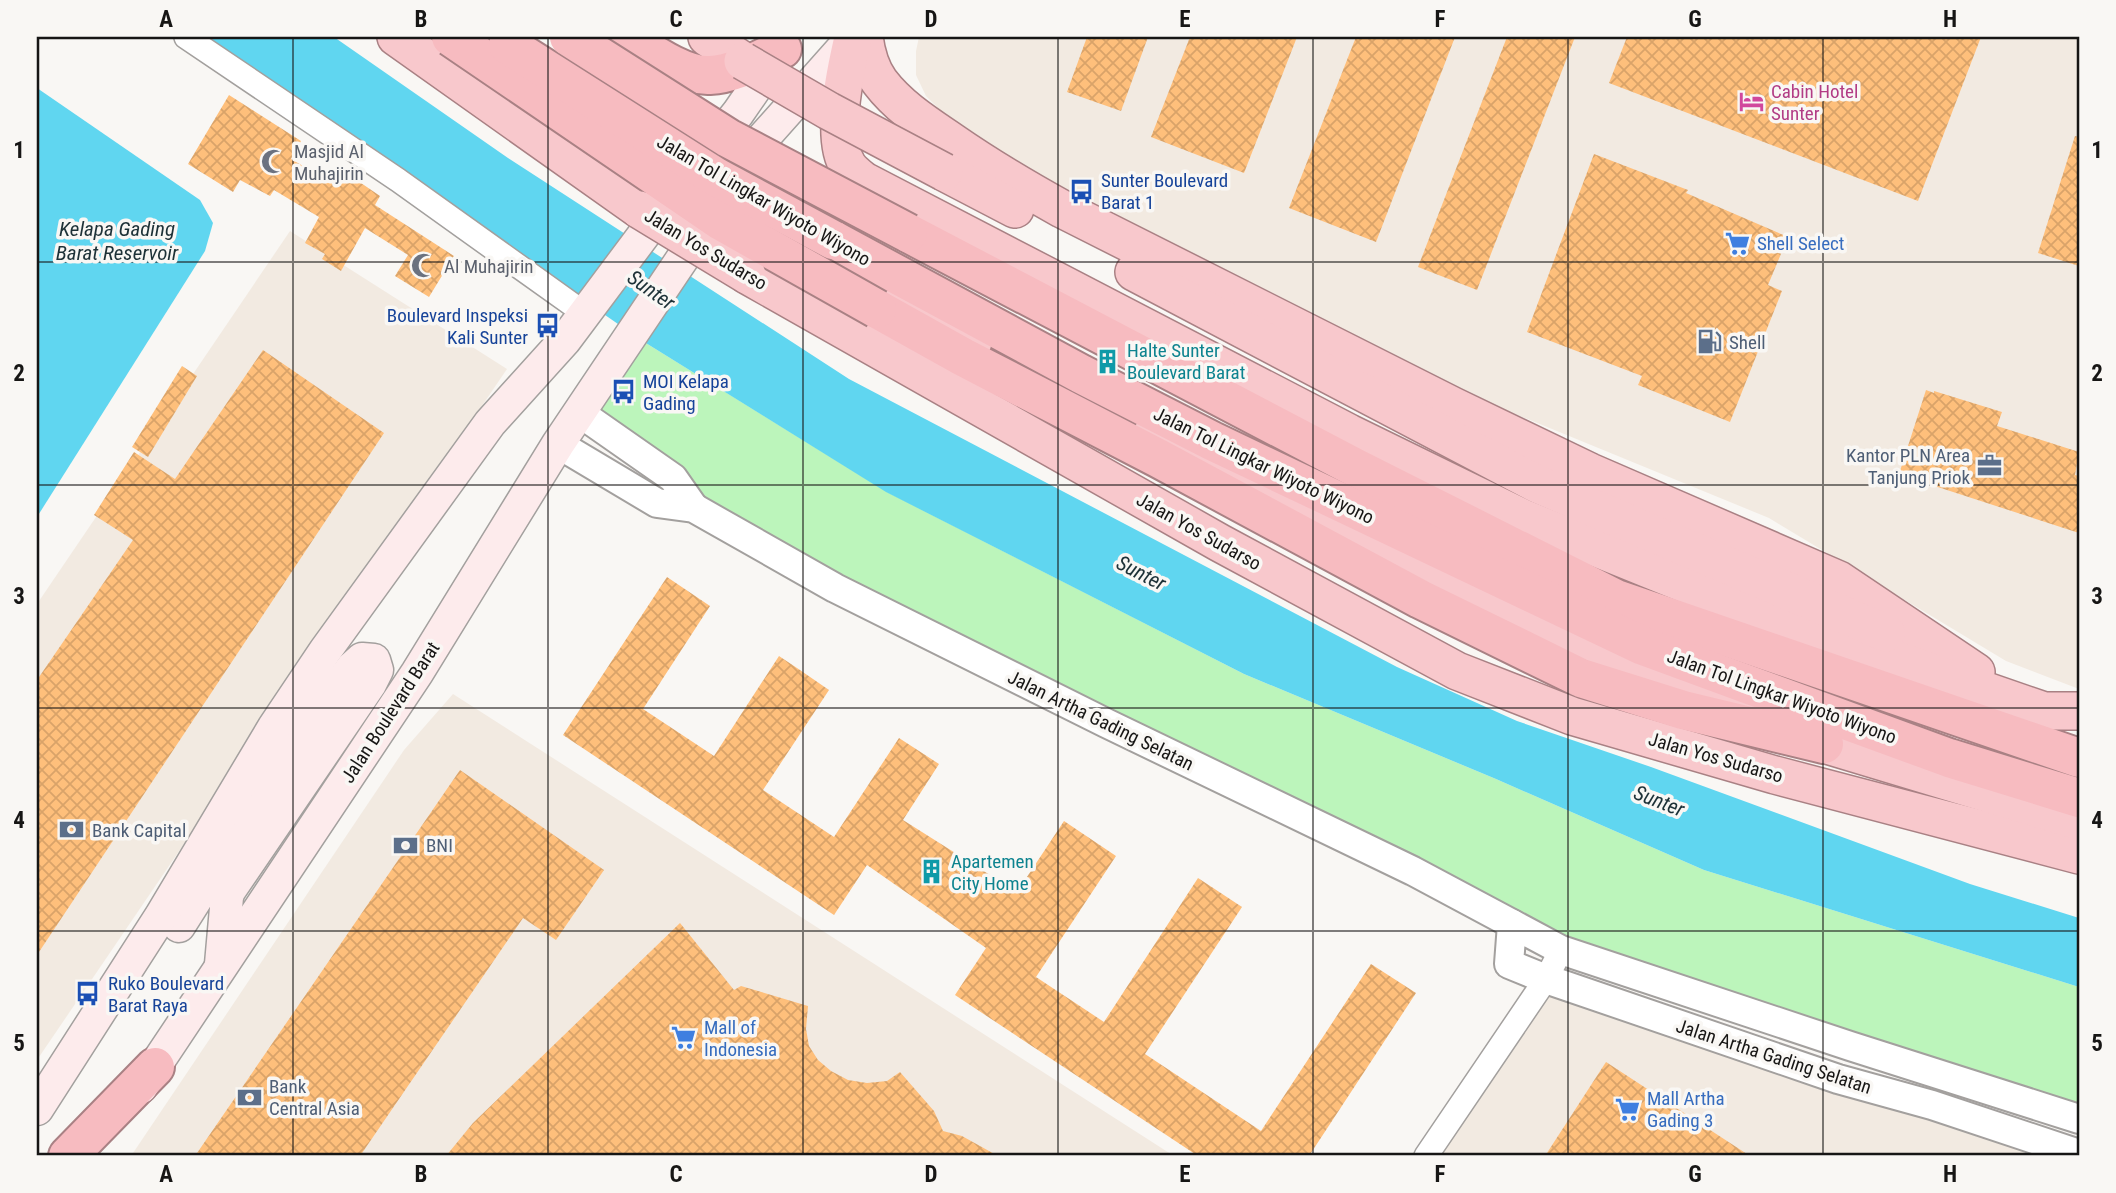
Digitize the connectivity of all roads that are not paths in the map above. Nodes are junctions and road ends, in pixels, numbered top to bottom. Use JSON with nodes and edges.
{"nodes":[{"id":1,"x":186,"y":37,"type":"edge"},
{"id":2,"x":396,"y":37,"type":"edge"},
{"id":3,"x":453,"y":37,"type":"edge"},
{"id":4,"x":495,"y":37,"type":"edge"},
{"id":5,"x":569,"y":37,"type":"edge"},
{"id":6,"x":626,"y":37,"type":"edge"},
{"id":7,"x":707,"y":37,"type":"edge"},
{"id":8,"x":853,"y":37,"type":"edge"},
{"id":9,"x":864,"y":37,"type":"edge"},
{"id":10,"x":786,"y":43,"type":"edge"},
{"id":11,"x":864,"y":181,"type":"junction"},
{"id":12,"x":714,"y":210,"type":"junction"},
{"id":13,"x":652,"y":222,"type":"junction"},
{"id":14,"x":830,"y":257,"type":"junction"},
{"id":15,"x":586,"y":312,"type":"junction"},
{"id":16,"x":580,"y":413,"type":"junction"},
{"id":17,"x":1349,"y":433,"type":"junction"},
{"id":18,"x":558,"y":444,"type":"junction"},
{"id":19,"x":694,"y":508,"type":"junction"},
{"id":20,"x":1976,"y":671,"type":"junction"},
{"id":21,"x":2079,"y":710,"type":"edge"},
{"id":22,"x":2079,"y":736,"type":"edge"},
{"id":23,"x":1824,"y":744,"type":"junction"},
{"id":24,"x":2079,"y":758,"type":"edge"},
{"id":25,"x":2079,"y":798,"type":"edge"},
{"id":26,"x":2079,"y":821,"type":"edge"},
{"id":27,"x":2079,"y":855,"type":"edge"},
{"id":28,"x":1512,"y":924,"type":"junction"},
{"id":29,"x":1561,"y":950,"type":"junction"},
{"id":30,"x":220,"y":968,"type":"junction"},
{"id":31,"x":1546,"y":979,"type":"junction"},
{"id":32,"x":155,"y":1067,"type":"junction"},
{"id":33,"x":41,"y":1103,"type":"edge"},
{"id":34,"x":2079,"y":1119,"type":"edge"},
{"id":35,"x":2079,"y":1154,"type":"edge"},
{"id":36,"x":68,"y":1156,"type":"edge"},
{"id":37,"x":91,"y":1156,"type":"edge"},
{"id":38,"x":1426,"y":1156,"type":"edge"}],
"edges":[{"from":1,"to":15,"type":"street"},
{"from":2,"to":27,"type":"highway","name":"Jalan Yos Sudarso","bridge":true},
{"from":3,"to":13,"type":"highway"},
{"from":3,"to":23,"type":"highway","bridge":true},
{"from":4,"to":25,"type":"highway","name":"Jalan Tol Lingkar Wiyoto Wiyono","bridge":true},
{"from":5,"to":24,"type":"highway","name":"Jalan Tol Lingkar Wiyoto Wiyono","bridge":true},
{"from":6,"to":10,"type":"highway"},
{"from":7,"to":20,"type":"highway","bridge":true},
{"from":8,"to":11,"type":"highway"},
{"from":8,"to":12,"type":"main road","name":"Jalan Boulevard Barat"},
{"from":9,"to":20,"type":"highway"},
{"from":10,"to":13,"type":"main road"},
{"from":11,"to":14,"type":"highway"},
{"from":11,"to":17,"type":"highway"},
{"from":12,"to":14,"type":"highway"},
{"from":12,"to":16,"type":"main road","name":"Jalan Boulevard Barat"},
{"from":13,"to":15,"type":"main road"},
{"from":14,"to":23,"type":"highway"},
{"from":15,"to":33,"type":"main road"},
{"from":16,"to":18,"type":"main road","name":"Jalan Boulevard Barat"},
{"from":16,"to":19,"type":"street","name":"Jalan Artha Gading Selatan"},
{"from":17,"to":21,"type":"highway"},
{"from":17,"to":22,"type":"highway"},
{"from":18,"to":19,"type":"street","name":"Jalan Artha Gading Selatan"},
{"from":18,"to":30,"type":"main road","name":"Jalan Boulevard Barat"},
{"from":19,"to":28,"type":"street","name":"Jalan Artha Gading Selatan"},
{"from":20,"to":21,"type":"highway"},
{"from":23,"to":26,"type":"highway"},
{"from":28,"to":29,"type":"street","name":"Jalan Artha Gading Selatan"},
{"from":28,"to":31,"type":"street","name":"Jalan Artha Gading Selatan"},
{"from":29,"to":31,"type":"street"},
{"from":29,"to":34,"type":"street","name":"Jalan Artha Gading Selatan"},
{"from":30,"to":32,"type":"main road","name":"Jalan Boulevard Barat"},
{"from":30,"to":33,"type":"main road"},
{"from":31,"to":35,"type":"street","name":"Jalan Artha Gading Selatan"},
{"from":31,"to":38,"type":"street"},
{"from":32,"to":36,"type":"highway"},
{"from":32,"to":37,"type":"main road","name":"Jalan Boulevard Barat"}]}
